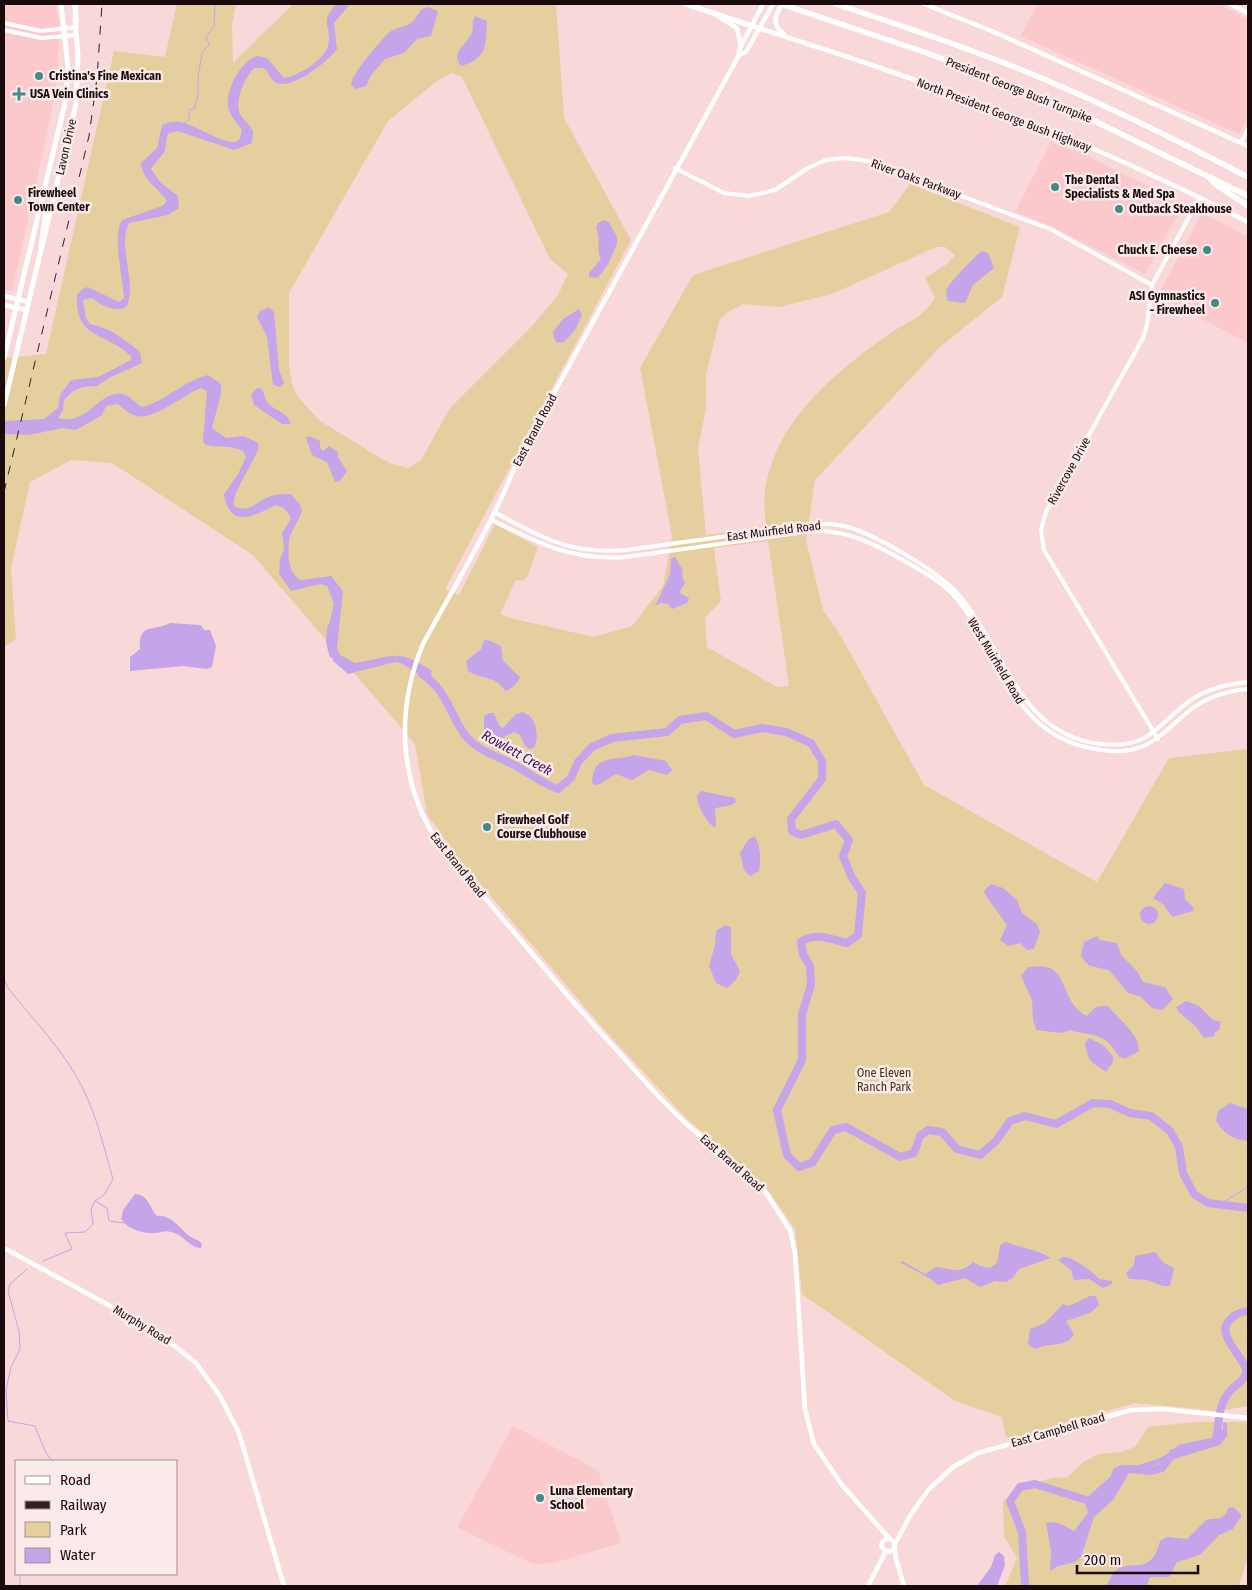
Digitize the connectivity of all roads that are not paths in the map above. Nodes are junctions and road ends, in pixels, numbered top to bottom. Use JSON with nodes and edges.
{"nodes":[{"id":1,"x":61,"y":4,"type":"edge"},
{"id":2,"x":73,"y":4,"type":"edge"},
{"id":3,"x":686,"y":4,"type":"edge"},
{"id":4,"x":763,"y":4,"type":"edge"},
{"id":5,"x":773,"y":4,"type":"edge"},
{"id":6,"x":782,"y":4,"type":"edge"},
{"id":7,"x":836,"y":4,"type":"edge"},
{"id":8,"x":924,"y":4,"type":"edge"},
{"id":9,"x":1232,"y":4,"type":"edge"},
{"id":10,"x":1248,"y":13,"type":"edge"},
{"id":11,"x":715,"y":14,"type":"junction"},
{"id":12,"x":4,"y":23,"type":"edge"},
{"id":13,"x":76,"y":24,"type":"junction"},
{"id":14,"x":752,"y":26,"type":"junction"},
{"id":15,"x":759,"y":28,"type":"junction"},
{"id":16,"x":65,"y":29,"type":"junction"},
{"id":17,"x":4,"y":30,"type":"edge"},
{"id":18,"x":77,"y":35,"type":"junction"},
{"id":19,"x":66,"y":36,"type":"junction"},
{"id":20,"x":798,"y":40,"type":"junction"},
{"id":21,"x":741,"y":46,"type":"junction"},
{"id":22,"x":739,"y":55,"type":"junction"},
{"id":23,"x":1248,"y":129,"type":"edge"},
{"id":24,"x":1241,"y":143,"type":"junction"},
{"id":25,"x":1248,"y":146,"type":"edge"},
{"id":26,"x":675,"y":168,"type":"junction"},
{"id":27,"x":1206,"y":173,"type":"junction"},
{"id":28,"x":1248,"y":175,"type":"edge"},
{"id":29,"x":1248,"y":196,"type":"edge"},
{"id":30,"x":1200,"y":197,"type":"junction"},
{"id":31,"x":41,"y":205,"type":"junction"},
{"id":32,"x":1248,"y":206,"type":"edge"},
{"id":33,"x":1248,"y":222,"type":"edge"},
{"id":34,"x":41,"y":251,"type":"junction"},
{"id":35,"x":1152,"y":285,"type":"junction"},
{"id":36,"x":4,"y":296,"type":"edge"},
{"id":37,"x":18,"y":300,"type":"junction"},
{"id":38,"x":29,"y":302,"type":"junction"},
{"id":39,"x":4,"y":305,"type":"edge"},
{"id":40,"x":15,"y":308,"type":"junction"},
{"id":41,"x":27,"y":310,"type":"junction"},
{"id":42,"x":4,"y":358,"type":"edge"},
{"id":43,"x":4,"y":405,"type":"edge"},
{"id":44,"x":496,"y":513,"type":"junction"},
{"id":45,"x":492,"y":520,"type":"junction"},
{"id":46,"x":911,"y":565,"type":"joint"},
{"id":47,"x":1003,"y":665,"type":"joint"},
{"id":48,"x":1248,"y":682,"type":"edge"},
{"id":49,"x":1248,"y":689,"type":"edge"},
{"id":50,"x":1154,"y":733,"type":"junction"},
{"id":51,"x":1158,"y":739,"type":"junction"},
{"id":52,"x":4,"y":1248,"type":"edge"},
{"id":53,"x":1245,"y":1417,"type":"edge"},
{"id":54,"x":879,"y":1528,"type":"junction"},
{"id":55,"x":902,"y":1529,"type":"junction"},
{"id":56,"x":890,"y":1538,"type":"junction"},
{"id":57,"x":883,"y":1540,"type":"junction"},
{"id":58,"x":895,"y":1546,"type":"junction"},
{"id":59,"x":882,"y":1547,"type":"junction"},
{"id":60,"x":887,"y":1551,"type":"junction"},
{"id":61,"x":896,"y":1559,"type":"junction"},
{"id":62,"x":878,"y":1566,"type":"junction"},
{"id":63,"x":284,"y":1586,"type":"edge"},
{"id":64,"x":868,"y":1586,"type":"edge"},
{"id":65,"x":904,"y":1586,"type":"edge"}],
"edges":[{"from":1,"to":16,"type":"main road","name":"Lavon Drive"},
{"from":2,"to":13,"type":"highway"},
{"from":3,"to":11,"type":"highway"},
{"from":4,"to":14,"type":"main road","name":"East Brand Road"},
{"from":5,"to":15,"type":"main road","name":"East Brand Road"},
{"from":6,"to":20,"type":"main road"},
{"from":6,"to":27,"type":"highway","name":"President George Bush Turnpike"},
{"from":7,"to":28,"type":"highway","name":"President George Bush Turnpike"},
{"from":8,"to":24,"type":"main road"},
{"from":9,"to":10,"type":"main road"},
{"from":11,"to":14,"type":"highway"},
{"from":11,"to":21,"type":"main road"},
{"from":12,"to":16,"type":"street"},
{"from":13,"to":16,"type":"street"},
{"from":13,"to":18,"type":"main road","name":"Lavon Drive"},
{"from":14,"to":15,"type":"main road","name":"North President George Bush Highway"},
{"from":14,"to":21,"type":"main road","name":"East Brand Road"},
{"from":15,"to":20,"type":"main road","name":"North President George Bush Highway"},
{"from":15,"to":22,"type":"main road","name":"East Brand Road"},
{"from":16,"to":19,"type":"main road","name":"Lavon Drive"},
{"from":17,"to":19,"type":"street"},
{"from":18,"to":19,"type":"street"},
{"from":18,"to":34,"type":"main road","name":"Lavon Drive"},
{"from":19,"to":31,"type":"main road","name":"Lavon Drive"},
{"from":20,"to":30,"type":"main road","name":"North President George Bush Highway"},
{"from":21,"to":22,"type":"main road","name":"East Brand Road"},
{"from":22,"to":26,"type":"main road","name":"East Brand Road"},
{"from":23,"to":24,"type":"street"},
{"from":24,"to":25,"type":"main road"},
{"from":26,"to":35,"type":"street","name":"River Oaks Parkway"},
{"from":26,"to":44,"type":"main road","name":"East Brand Road"},
{"from":27,"to":29,"type":"highway","name":"President George Bush Turnpike"},
{"from":27,"to":32,"type":"highway"},
{"from":30,"to":33,"type":"main road","name":"North President George Bush Highway"},
{"from":30,"to":35,"type":"street","name":"Rivercove Drive"},
{"from":31,"to":34,"type":"main road"},
{"from":31,"to":37,"type":"main road","name":"Lavon Drive"},
{"from":34,"to":38,"type":"main road","name":"Lavon Drive"},
{"from":35,"to":50,"type":"street","name":"Rivercove Drive"},
{"from":36,"to":37,"type":"main road"},
{"from":37,"to":38,"type":"main road"},
{"from":37,"to":40,"type":"main road","name":"Lavon Drive"},
{"from":38,"to":41,"type":"main road","name":"Lavon Drive"},
{"from":39,"to":40,"type":"main road"},
{"from":40,"to":41,"type":"main road"},
{"from":40,"to":42,"type":"main road","name":"Lavon Drive"},
{"from":41,"to":43,"type":"main road","name":"Lavon Drive"},
{"from":44,"to":45,"type":"main road","name":"East Brand Road"},
{"from":44,"to":47,"type":"street","name":"East Muirfield Road"},
{"from":45,"to":46,"type":"street","name":"East Muirfield Road"},
{"from":45,"to":54,"type":"main road","name":"East Brand Road"},
{"from":46,"to":51,"type":"street","name":"West Muirfield Road"},
{"from":47,"to":50,"type":"street","name":"West Muirfield Road"},
{"from":48,"to":50,"type":"street","name":"West Muirfield Road"},
{"from":49,"to":51,"type":"street","name":"West Muirfield Road"},
{"from":50,"to":51,"type":"street","name":"Rivercove Drive"},
{"from":52,"to":63,"type":"main road","name":"Murphy Road"},
{"from":53,"to":55,"type":"main road","name":"East Campbell Road"},
{"from":54,"to":56,"type":"main road","name":"East Brand Road"},
{"from":54,"to":57,"type":"main road","name":"East Brand Road"},
{"from":55,"to":56,"type":"main road","name":"East Campbell Road"},
{"from":55,"to":58,"type":"main road","name":"East Campbell Road"},
{"from":56,"to":57,"type":"main road"},
{"from":56,"to":58,"type":"main road","name":"East Brand Road"},
{"from":57,"to":59,"type":"main road"},
{"from":58,"to":60,"type":"main road"},
{"from":58,"to":61,"type":"main road"},
{"from":59,"to":60,"type":"main road"},
{"from":59,"to":62,"type":"main road"},
{"from":60,"to":61,"type":"main road"},
{"from":60,"to":62,"type":"main road"},
{"from":61,"to":65,"type":"main road"},
{"from":62,"to":64,"type":"main road"}]}
